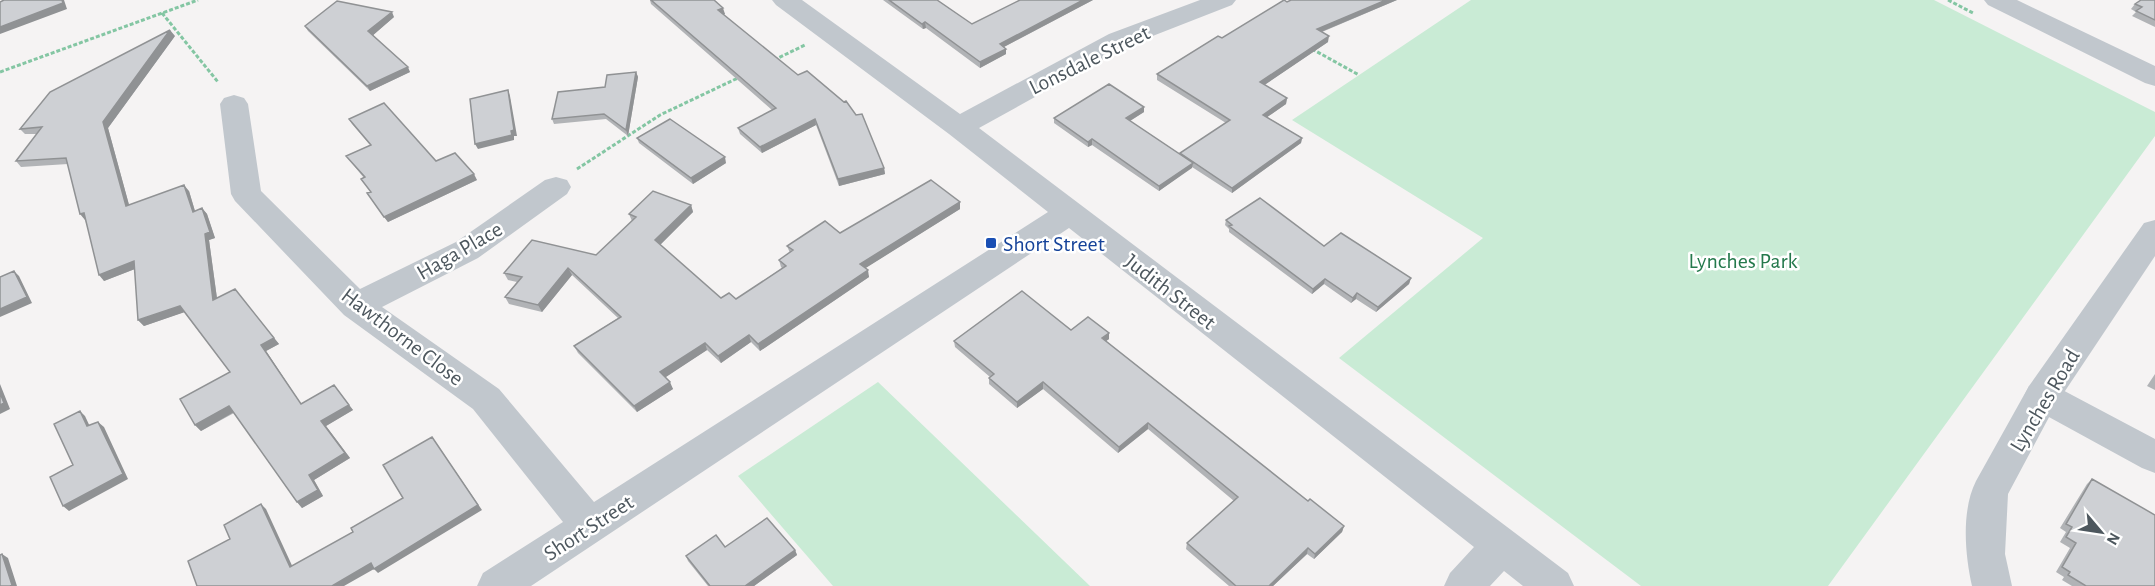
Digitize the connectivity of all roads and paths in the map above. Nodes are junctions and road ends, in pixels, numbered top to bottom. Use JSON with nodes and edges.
{"nodes":[{"id":1,"x":198,"y":0,"type":"edge"},
{"id":2,"x":784,"y":0,"type":"edge"},
{"id":3,"x":1223,"y":0,"type":"edge"},
{"id":4,"x":1998,"y":0,"type":"edge"},
{"id":5,"x":162,"y":13,"type":"junction"},
{"id":6,"x":1307,"y":46,"type":"edge"},
{"id":7,"x":797,"y":49,"type":"dead end"},
{"id":8,"x":765,"y":64,"type":"edge"},
{"id":9,"x":0,"y":72,"type":"edge"},
{"id":10,"x":744,"y":74,"type":"edge"},
{"id":11,"x":1359,"y":75,"type":"dead end"},
{"id":12,"x":2155,"y":77,"type":"edge"},
{"id":13,"x":228,"y":95,"type":"joint"},
{"id":14,"x":959,"y":127,"type":"junction"},
{"id":15,"x":585,"y":163,"type":"dead end"},
{"id":16,"x":556,"y":187,"type":"dead end"},
{"id":17,"x":1070,"y":213,"type":"junction"},
{"id":18,"x":2155,"y":231,"type":"edge"},
{"id":19,"x":356,"y":306,"type":"junction"},
{"id":20,"x":2042,"y":396,"type":"junction"},
{"id":21,"x":2155,"y":457,"type":"edge"},
{"id":22,"x":590,"y":526,"type":"junction"},
{"id":23,"x":1501,"y":546,"type":"junction"},
{"id":24,"x":497,"y":586,"type":"edge"},
{"id":25,"x":1464,"y":586,"type":"edge"},
{"id":26,"x":1554,"y":586,"type":"edge"},
{"id":27,"x":1992,"y":586,"type":"edge"}],
"edges":[{"from":1,"to":5,"type":"path"},
{"from":2,"to":14,"type":"street","name":"Judith Street"},
{"from":3,"to":14,"type":"street","name":"Lonsdale Street"},
{"from":4,"to":12,"type":"street"},
{"from":5,"to":9,"type":"path"},
{"from":5,"to":13,"type":"path"},
{"from":6,"to":11,"type":"path"},
{"from":7,"to":8,"type":"path"},
{"from":10,"to":15,"type":"path"},
{"from":13,"to":19,"type":"street","name":"Hawthorne Close"},
{"from":14,"to":17,"type":"street","name":"Judith Street"},
{"from":16,"to":19,"type":"street","name":"Haga Place"},
{"from":17,"to":22,"type":"street","name":"Short Street"},
{"from":17,"to":23,"type":"street","name":"Judith Street"},
{"from":18,"to":20,"type":"street","name":"Lynches Road"},
{"from":19,"to":22,"type":"street","name":"Hawthorne Close"},
{"from":20,"to":21,"type":"street"},
{"from":20,"to":27,"type":"street","name":"Lynches Road"},
{"from":22,"to":24,"type":"street","name":"Short Street"},
{"from":23,"to":25,"type":"street"},
{"from":23,"to":26,"type":"street","name":"Judith Street"}]}
